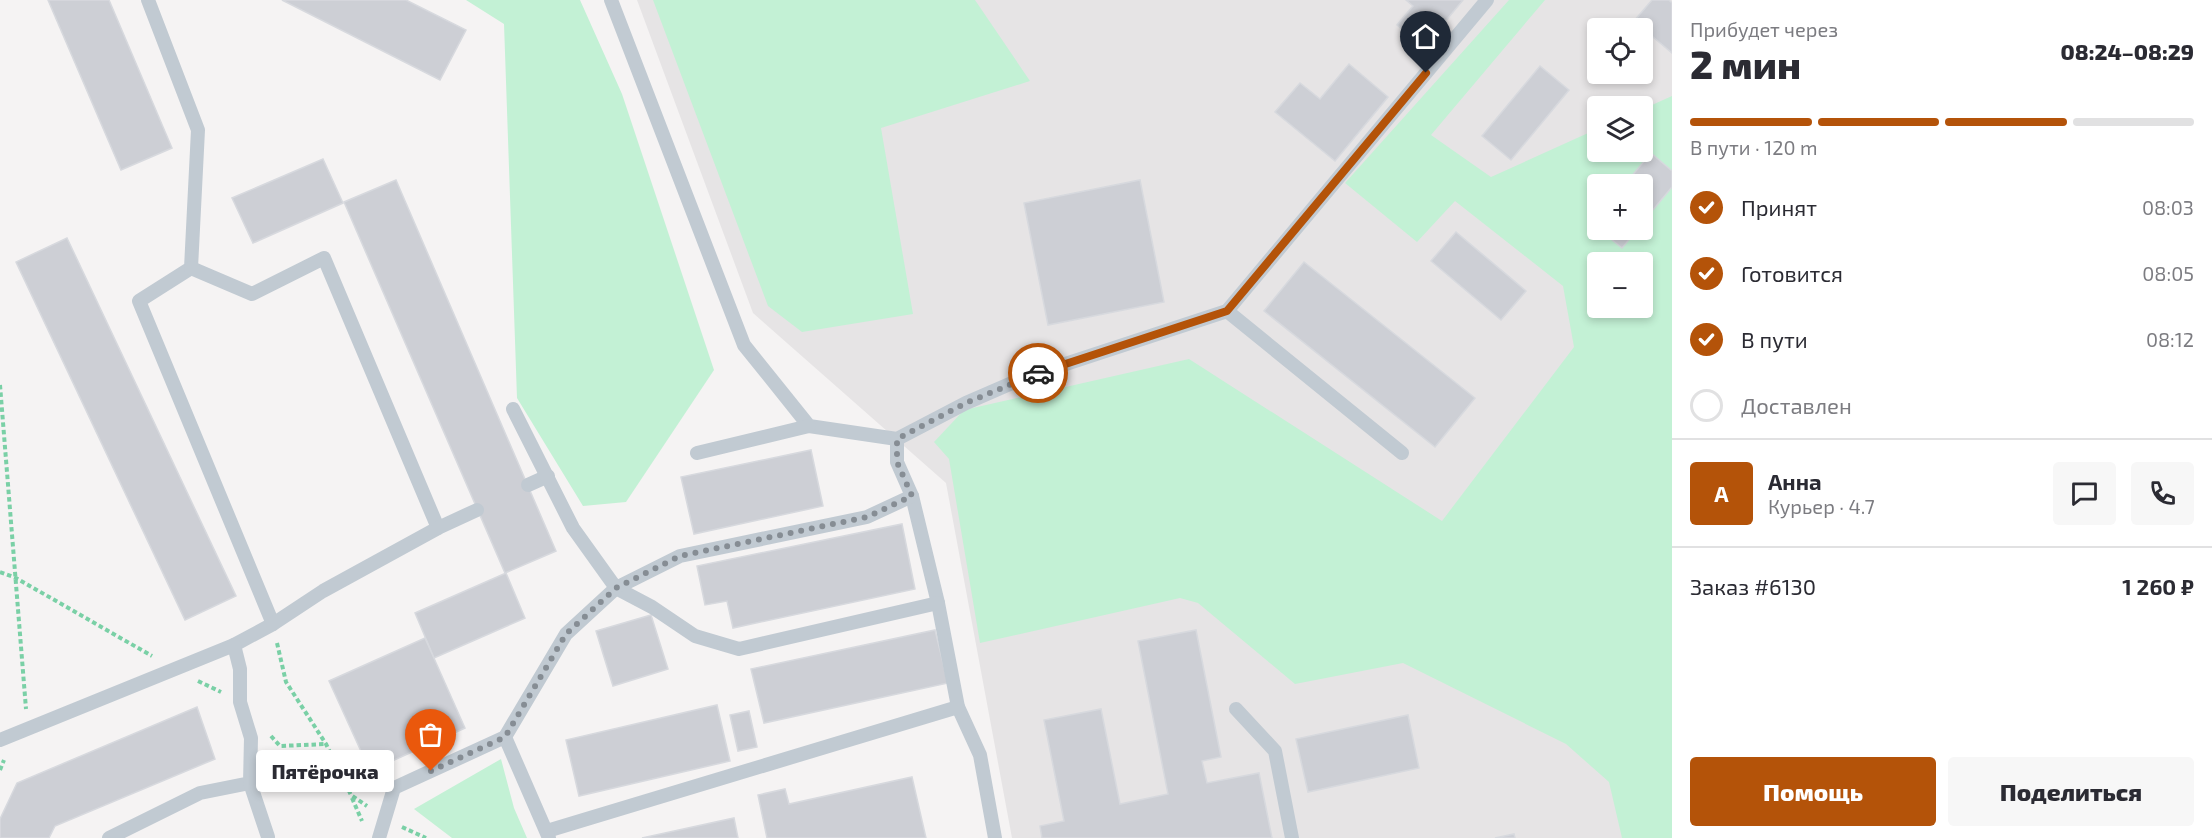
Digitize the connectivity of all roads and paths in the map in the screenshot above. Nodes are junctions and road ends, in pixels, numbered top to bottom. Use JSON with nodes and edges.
{"nodes":[{"id":1,"x":148,"y":0,"type":"edge"},
{"id":2,"x":611,"y":0,"type":"edge"},
{"id":3,"x":1487,"y":0,"type":"edge"},
{"id":4,"x":191,"y":268,"type":"junction"},
{"id":5,"x":1227,"y":311,"type":"junction"},
{"id":6,"x":0,"y":385,"type":"edge"},
{"id":7,"x":513,"y":410,"type":"dead end"},
{"id":8,"x":809,"y":426,"type":"junction"},
{"id":9,"x":897,"y":439,"type":"junction"},
{"id":10,"x":697,"y":453,"type":"dead end"},
{"id":11,"x":1402,"y":453,"type":"dead end"},
{"id":12,"x":548,"y":476,"type":"junction"},
{"id":13,"x":528,"y":485,"type":"dead end"},
{"id":14,"x":912,"y":496,"type":"junction"},
{"id":15,"x":477,"y":510,"type":"dead end"},
{"id":16,"x":438,"y":528,"type":"junction"},
{"id":17,"x":0,"y":573,"type":"edge"},
{"id":18,"x":16,"y":578,"type":"junction"},
{"id":19,"x":616,"y":588,"type":"junction"},
{"id":20,"x":938,"y":603,"type":"junction"},
{"id":21,"x":273,"y":624,"type":"junction"},
{"id":22,"x":234,"y":645,"type":"junction"},
{"id":23,"x":173,"y":668,"type":"junction"},
{"id":24,"x":240,"y":702,"type":"junction"},
{"id":25,"x":958,"y":707,"type":"junction"},
{"id":26,"x":1236,"y":709,"type":"dead end"},
{"id":27,"x":264,"y":728,"type":"dead end"},
{"id":28,"x":16,"y":733,"type":"junction"},
{"id":29,"x":505,"y":737,"type":"junction"},
{"id":30,"x":0,"y":740,"type":"edge"},
{"id":31,"x":326,"y":744,"type":"junction"},
{"id":32,"x":0,"y":770,"type":"edge"},
{"id":33,"x":250,"y":783,"type":"junction"},
{"id":34,"x":351,"y":795,"type":"junction"},
{"id":35,"x":385,"y":818,"type":"junction"},
{"id":36,"x":365,"y":827,"type":"dead end"},
{"id":37,"x":548,"y":835,"type":"edge"},
{"id":38,"x":109,"y":838,"type":"edge"},
{"id":39,"x":268,"y":838,"type":"edge"},
{"id":40,"x":379,"y":838,"type":"edge"},
{"id":41,"x":426,"y":838,"type":"edge"},
{"id":42,"x":995,"y":838,"type":"edge"},
{"id":43,"x":1292,"y":838,"type":"edge"}],
"edges":[{"from":1,"to":4,"type":"lane"},
{"from":2,"to":8,"type":"lane"},
{"from":3,"to":5,"type":"lane"},
{"from":4,"to":16,"type":"lane"},
{"from":4,"to":21,"type":"lane"},
{"from":5,"to":9,"type":"lane"},
{"from":5,"to":11,"type":"lane"},
{"from":6,"to":18,"type":"path"},
{"from":7,"to":12,"type":"lane"},
{"from":8,"to":9,"type":"lane"},
{"from":8,"to":10,"type":"lane"},
{"from":9,"to":14,"type":"lane"},
{"from":12,"to":13,"type":"lane"},
{"from":12,"to":19,"type":"lane"},
{"from":14,"to":19,"type":"lane"},
{"from":14,"to":20,"type":"lane"},
{"from":15,"to":16,"type":"lane"},
{"from":16,"to":21,"type":"lane"},
{"from":17,"to":18,"type":"path"},
{"from":18,"to":23,"type":"path"},
{"from":18,"to":28,"type":"path"},
{"from":19,"to":20,"type":"lane"},
{"from":19,"to":29,"type":"lane"},
{"from":20,"to":25,"type":"lane"},
{"from":21,"to":22,"type":"lane"},
{"from":21,"to":31,"type":"path"},
{"from":22,"to":23,"type":"lane"},
{"from":22,"to":24,"type":"lane"},
{"from":23,"to":24,"type":"path"},
{"from":23,"to":28,"type":"lane"},
{"from":24,"to":33,"type":"lane"},
{"from":25,"to":37,"type":"lane"},
{"from":25,"to":42,"type":"lane"},
{"from":26,"to":43,"type":"lane"},
{"from":27,"to":31,"type":"path"},
{"from":28,"to":30,"type":"lane"},
{"from":28,"to":32,"type":"path"},
{"from":29,"to":35,"type":"lane"},
{"from":29,"to":37,"type":"lane"},
{"from":31,"to":34,"type":"path"},
{"from":33,"to":38,"type":"lane"},
{"from":33,"to":39,"type":"lane"},
{"from":34,"to":35,"type":"path"},
{"from":34,"to":36,"type":"path"},
{"from":35,"to":40,"type":"lane"},
{"from":35,"to":41,"type":"path"}]}
